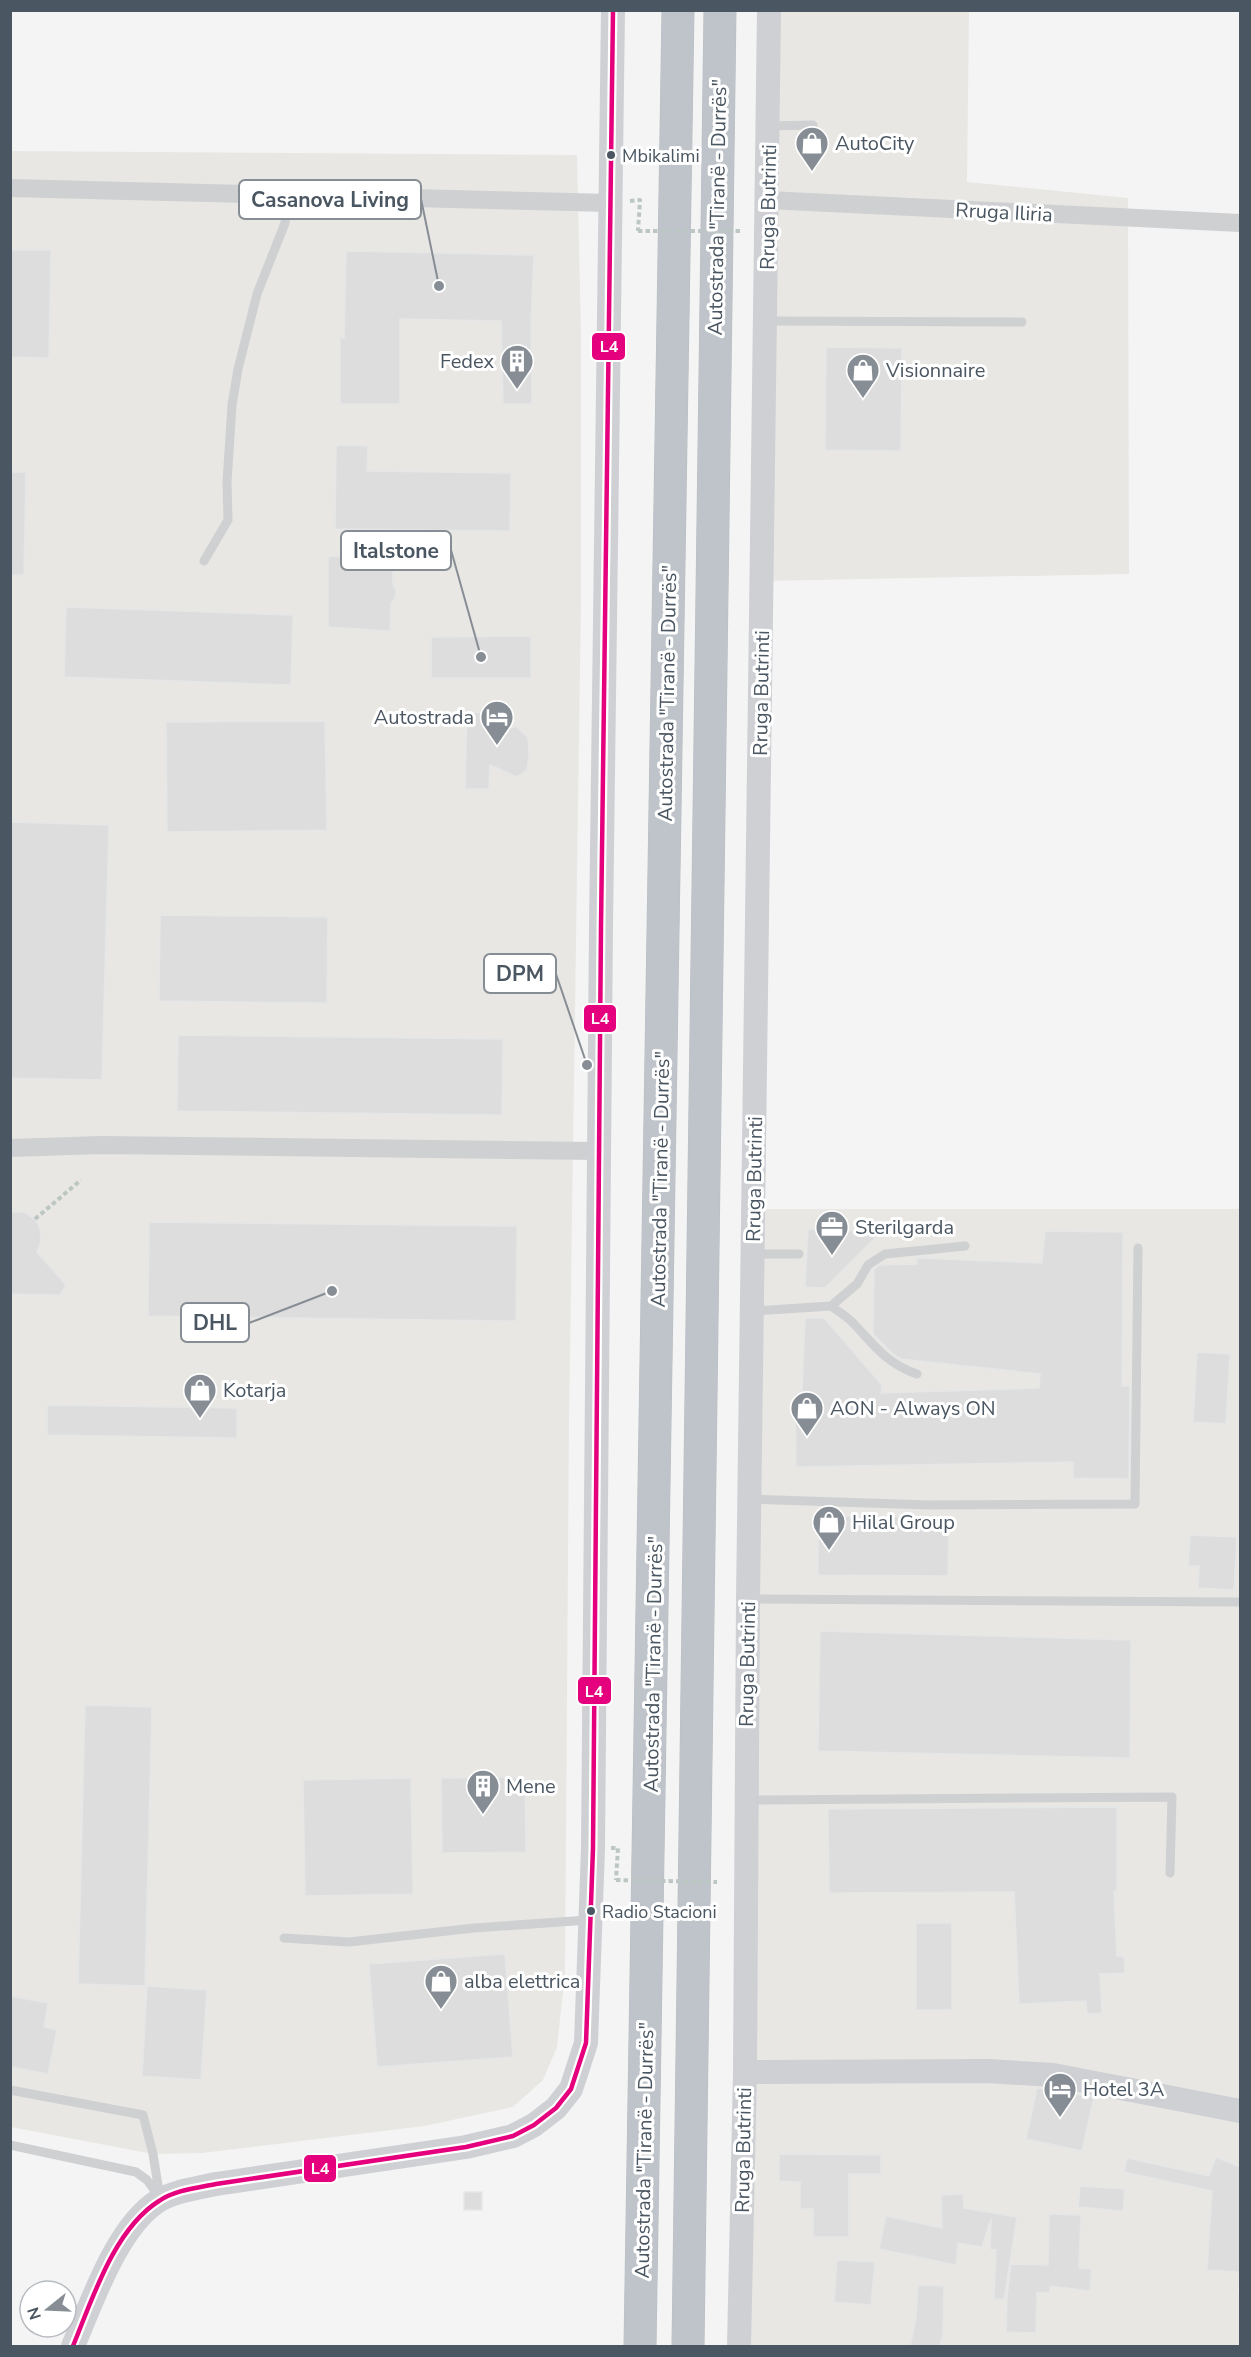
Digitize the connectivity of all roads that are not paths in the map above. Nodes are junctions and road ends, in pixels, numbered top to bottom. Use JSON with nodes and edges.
{"nodes":[{"id":1,"x":613,"y":10,"type":"edge"},
{"id":2,"x":678,"y":10,"type":"edge"},
{"id":3,"x":720,"y":10,"type":"edge"},
{"id":4,"x":769,"y":10,"type":"edge"},
{"id":5,"x":768,"y":126,"type":"junction"},
{"id":6,"x":813,"y":165,"type":"dead end"},
{"id":7,"x":10,"y":188,"type":"edge"},
{"id":8,"x":288,"y":194,"type":"junction"},
{"id":9,"x":768,"y":200,"type":"junction"},
{"id":10,"x":611,"y":203,"type":"junction"},
{"id":11,"x":1240,"y":223,"type":"edge"},
{"id":12,"x":766,"y":321,"type":"junction"},
{"id":13,"x":1022,"y":322,"type":"dead end"},
{"id":14,"x":204,"y":561,"type":"dead end"},
{"id":15,"x":10,"y":1148,"type":"edge"},
{"id":16,"x":599,"y":1152,"type":"junction"},
{"id":17,"x":965,"y":1246,"type":"dead end"},
{"id":18,"x":1138,"y":1248,"type":"dead end"},
{"id":19,"x":753,"y":1254,"type":"junction"},
{"id":20,"x":799,"y":1254,"type":"dead end"},
{"id":21,"x":831,"y":1306,"type":"junction"},
{"id":22,"x":752,"y":1311,"type":"junction"},
{"id":23,"x":917,"y":1374,"type":"dead end"},
{"id":24,"x":749,"y":1499,"type":"junction"},
{"id":25,"x":748,"y":1599,"type":"junction"},
{"id":26,"x":1240,"y":1602,"type":"edge"},
{"id":27,"x":746,"y":1800,"type":"junction"},
{"id":28,"x":1170,"y":1873,"type":"dead end"},
{"id":29,"x":590,"y":1920,"type":"junction"},
{"id":30,"x":284,"y":1938,"type":"dead end"},
{"id":31,"x":745,"y":2072,"type":"junction"},
{"id":32,"x":10,"y":2090,"type":"edge"},
{"id":33,"x":1240,"y":2111,"type":"edge"},
{"id":34,"x":10,"y":2145,"type":"edge"},
{"id":35,"x":160,"y":2200,"type":"junction"},
{"id":36,"x":73,"y":2346,"type":"edge"},
{"id":37,"x":640,"y":2346,"type":"edge"},
{"id":38,"x":688,"y":2346,"type":"edge"},
{"id":39,"x":739,"y":2346,"type":"edge"}],
"edges":[{"from":1,"to":10,"type":"main road"},
{"from":2,"to":37,"type":"highway","name":"Autostrada \"Tiranë - Durrës\""},
{"from":3,"to":38,"type":"highway","name":"Autostrada \"Tiranë - Durrës\""},
{"from":4,"to":5,"type":"main road","name":"Rruga Butrinti"},
{"from":5,"to":6,"type":"lane"},
{"from":5,"to":9,"type":"main road","name":"Rruga Butrinti"},
{"from":7,"to":8,"type":"street"},
{"from":8,"to":10,"type":"street"},
{"from":8,"to":14,"type":"lane"},
{"from":9,"to":11,"type":"street","name":"Rruga Iliria"},
{"from":9,"to":12,"type":"main road","name":"Rruga Butrinti"},
{"from":10,"to":16,"type":"main road"},
{"from":12,"to":13,"type":"lane"},
{"from":12,"to":19,"type":"main road","name":"Rruga Butrinti"},
{"from":15,"to":16,"type":"street"},
{"from":16,"to":29,"type":"main road"},
{"from":17,"to":21,"type":"lane"},
{"from":18,"to":24,"type":"lane"},
{"from":19,"to":20,"type":"lane"},
{"from":19,"to":22,"type":"main road","name":"Rruga Butrinti"},
{"from":21,"to":22,"type":"lane"},
{"from":21,"to":23,"type":"lane"},
{"from":22,"to":24,"type":"main road","name":"Rruga Butrinti"},
{"from":24,"to":25,"type":"main road","name":"Rruga Butrinti"},
{"from":25,"to":26,"type":"lane"},
{"from":25,"to":27,"type":"main road","name":"Rruga Butrinti"},
{"from":27,"to":28,"type":"lane"},
{"from":27,"to":31,"type":"main road","name":"Rruga Butrinti"},
{"from":29,"to":30,"type":"lane"},
{"from":29,"to":35,"type":"main road"},
{"from":31,"to":33,"type":"main road"},
{"from":31,"to":39,"type":"main road","name":"Rruga Butrinti"},
{"from":32,"to":35,"type":"lane"},
{"from":34,"to":35,"type":"lane"},
{"from":35,"to":36,"type":"main road"}]}
